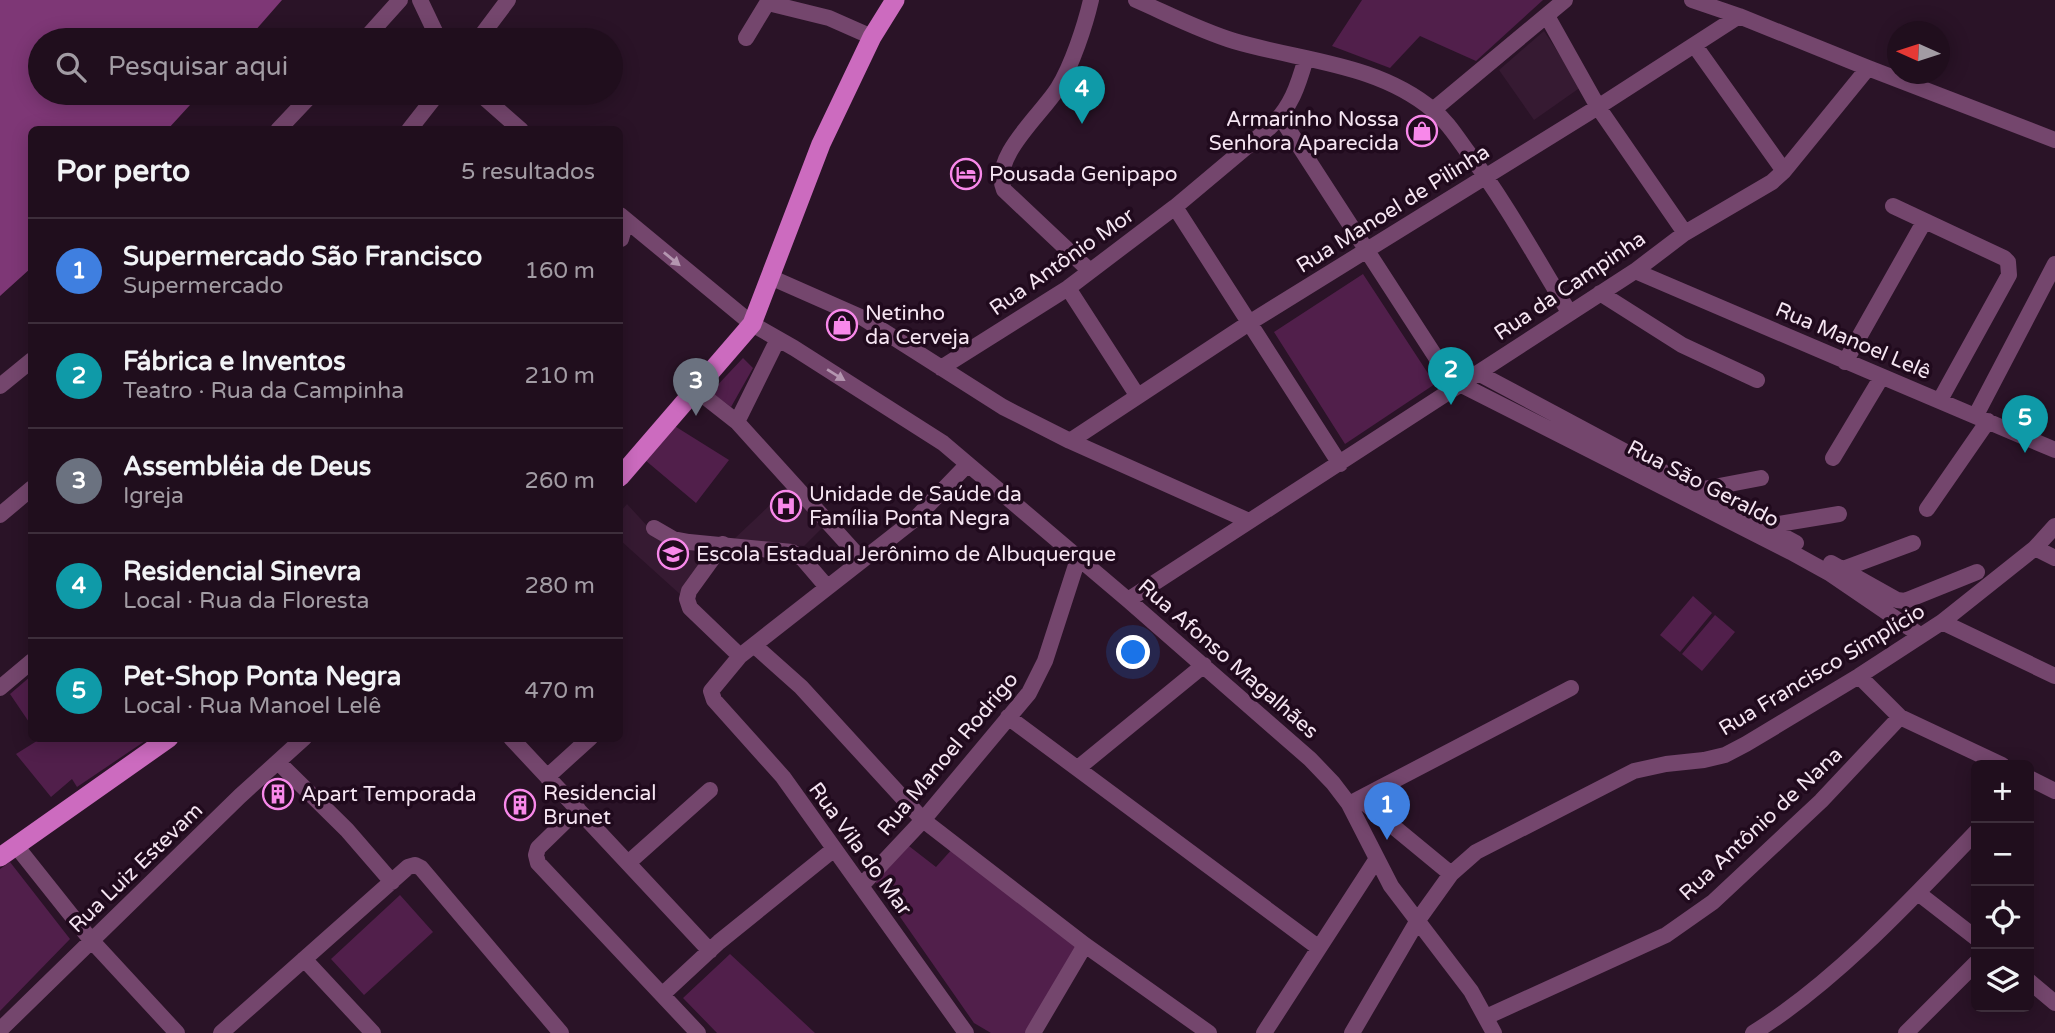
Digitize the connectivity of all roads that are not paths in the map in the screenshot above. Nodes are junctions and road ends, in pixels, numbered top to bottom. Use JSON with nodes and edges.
{"nodes":[{"id":1,"x":400,"y":0,"type":"edge"},
{"id":2,"x":420,"y":0,"type":"edge"},
{"id":3,"x":508,"y":0,"type":"edge"},
{"id":4,"x":895,"y":0,"type":"edge"},
{"id":5,"x":1091,"y":0,"type":"edge"},
{"id":6,"x":1136,"y":0,"type":"edge"},
{"id":7,"x":1565,"y":0,"type":"edge"},
{"id":8,"x":1692,"y":0,"type":"edge"},
{"id":9,"x":769,"y":2,"type":"edge"},
{"id":10,"x":1547,"y":16,"type":"junction"},
{"id":11,"x":1739,"y":16,"type":"junction"},
{"id":12,"x":375,"y":28,"type":"edge"},
{"id":13,"x":433,"y":28,"type":"edge"},
{"id":14,"x":487,"y":28,"type":"edge"},
{"id":15,"x":872,"y":37,"type":"junction"},
{"id":16,"x":746,"y":38,"type":"dead end"},
{"id":17,"x":1695,"y":46,"type":"junction"},
{"id":18,"x":1307,"y":58,"type":"junction"},
{"id":19,"x":1868,"y":68,"type":"junction"},
{"id":20,"x":302,"y":105,"type":"edge"},
{"id":21,"x":429,"y":105,"type":"edge"},
{"id":22,"x":493,"y":105,"type":"edge"},
{"id":23,"x":1598,"y":107,"type":"junction"},
{"id":24,"x":1433,"y":110,"type":"junction"},
{"id":25,"x":1280,"y":118,"type":"junction"},
{"id":26,"x":282,"y":126,"type":"edge"},
{"id":27,"x":412,"y":126,"type":"edge"},
{"id":28,"x":516,"y":126,"type":"edge"},
{"id":29,"x":2055,"y":140,"type":"edge"},
{"id":30,"x":1784,"y":171,"type":"junction"},
{"id":31,"x":1486,"y":176,"type":"junction"},
{"id":32,"x":1893,"y":206,"type":"dead end"},
{"id":33,"x":1175,"y":207,"type":"junction"},
{"id":34,"x":623,"y":218,"type":"edge"},
{"id":35,"x":1924,"y":222,"type":"junction"},
{"id":36,"x":1685,"y":233,"type":"junction"},
{"id":37,"x":1366,"y":251,"type":"junction"},
{"id":38,"x":2055,"y":264,"type":"edge"},
{"id":39,"x":1090,"y":271,"type":"junction"},
{"id":40,"x":1635,"y":271,"type":"junction"},
{"id":41,"x":770,"y":277,"type":"junction"},
{"id":42,"x":1068,"y":288,"type":"junction"},
{"id":43,"x":1600,"y":293,"type":"junction"},
{"id":44,"x":1569,"y":312,"type":"junction"},
{"id":45,"x":1249,"y":323,"type":"junction"},
{"id":46,"x":752,"y":324,"type":"junction"},
{"id":47,"x":778,"y":339,"type":"junction"},
{"id":48,"x":1844,"y":362,"type":"junction"},
{"id":49,"x":28,"y":363,"type":"edge"},
{"id":50,"x":941,"y":368,"type":"junction"},
{"id":51,"x":1478,"y":373,"type":"junction"},
{"id":52,"x":1881,"y":378,"type":"junction"},
{"id":53,"x":1757,"y":380,"type":"dead end"},
{"id":54,"x":1460,"y":385,"type":"junction"},
{"id":55,"x":0,"y":386,"type":"edge"},
{"id":56,"x":695,"y":389,"type":"junction"},
{"id":57,"x":1137,"y":395,"type":"junction"},
{"id":58,"x":1940,"y":400,"type":"junction"},
{"id":59,"x":1982,"y":418,"type":"junction"},
{"id":60,"x":737,"y":422,"type":"junction"},
{"id":61,"x":1070,"y":441,"type":"junction"},
{"id":62,"x":2055,"y":450,"type":"edge"},
{"id":63,"x":1833,"y":458,"type":"dead end"},
{"id":64,"x":1340,"y":464,"type":"junction"},
{"id":65,"x":967,"y":465,"type":"junction"},
{"id":66,"x":623,"y":473,"type":"edge"},
{"id":67,"x":1761,"y":478,"type":"dead end"},
{"id":68,"x":1698,"y":490,"type":"junction"},
{"id":69,"x":28,"y":491,"type":"edge"},
{"id":70,"x":1927,"y":509,"type":"dead end"},
{"id":71,"x":1839,"y":514,"type":"dead end"},
{"id":72,"x":0,"y":515,"type":"edge"},
{"id":73,"x":1249,"y":522,"type":"junction"},
{"id":74,"x":1766,"y":526,"type":"junction"},
{"id":75,"x":2055,"y":526,"type":"edge"},
{"id":76,"x":654,"y":528,"type":"dead end"},
{"id":77,"x":1913,"y":543,"type":"dead end"},
{"id":78,"x":723,"y":544,"type":"junction"},
{"id":79,"x":2035,"y":548,"type":"junction"},
{"id":80,"x":2055,"y":558,"type":"edge"},
{"id":81,"x":1078,"y":559,"type":"junction"},
{"id":82,"x":862,"y":560,"type":"junction"},
{"id":83,"x":1843,"y":569,"type":"junction"},
{"id":84,"x":1977,"y":572,"type":"dead end"},
{"id":85,"x":827,"y":587,"type":"junction"},
{"id":86,"x":1128,"y":600,"type":"junction"},
{"id":87,"x":1942,"y":622,"type":"junction"},
{"id":88,"x":1920,"y":635,"type":"junction"},
{"id":89,"x":754,"y":645,"type":"junction"},
{"id":90,"x":740,"y":656,"type":"junction"},
{"id":91,"x":28,"y":664,"type":"edge"},
{"id":92,"x":1204,"y":665,"type":"junction"},
{"id":93,"x":1859,"y":676,"type":"junction"},
{"id":94,"x":2055,"y":676,"type":"edge"},
{"id":95,"x":0,"y":688,"type":"edge"},
{"id":96,"x":1571,"y":688,"type":"dead end"},
{"id":97,"x":1008,"y":717,"type":"junction"},
{"id":98,"x":1900,"y":717,"type":"junction"},
{"id":99,"x":163,"y":742,"type":"edge"},
{"id":100,"x":300,"y":742,"type":"edge"},
{"id":101,"x":515,"y":742,"type":"edge"},
{"id":102,"x":586,"y":742,"type":"edge"},
{"id":103,"x":1991,"y":760,"type":"edge"},
{"id":104,"x":278,"y":762,"type":"junction"},
{"id":105,"x":1078,"y":768,"type":"junction"},
{"id":106,"x":547,"y":777,"type":"junction"},
{"id":107,"x":2034,"y":780,"type":"edge"},
{"id":108,"x":710,"y":790,"type":"dead end"},
{"id":109,"x":2055,"y":791,"type":"edge"},
{"id":110,"x":1354,"y":801,"type":"junction"},
{"id":111,"x":578,"y":809,"type":"junction"},
{"id":112,"x":923,"y":820,"type":"junction"},
{"id":113,"x":1971,"y":837,"type":"edge"},
{"id":114,"x":833,"y":850,"type":"junction"},
{"id":115,"x":8,"y":852,"type":"edge"},
{"id":116,"x":1376,"y":860,"type":"junction"},
{"id":117,"x":628,"y":863,"type":"junction"},
{"id":118,"x":1451,"y":874,"type":"junction"},
{"id":119,"x":392,"y":882,"type":"junction"},
{"id":120,"x":861,"y":886,"type":"junction"},
{"id":121,"x":1918,"y":893,"type":"junction"},
{"id":122,"x":1419,"y":920,"type":"junction"},
{"id":123,"x":1971,"y":934,"type":"edge"},
{"id":124,"x":91,"y":940,"type":"junction"},
{"id":125,"x":1085,"y":945,"type":"junction"},
{"id":126,"x":1319,"y":948,"type":"junction"},
{"id":127,"x":710,"y":951,"type":"junction"},
{"id":128,"x":304,"y":959,"type":"junction"},
{"id":129,"x":1971,"y":969,"type":"edge"},
{"id":130,"x":2034,"y":985,"type":"edge"},
{"id":131,"x":663,"y":995,"type":"junction"},
{"id":132,"x":2055,"y":1003,"type":"edge"},
{"id":133,"x":1486,"y":1017,"type":"junction"},
{"id":134,"x":1925,"y":1027,"type":"edge"},
{"id":135,"x":0,"y":1030,"type":"edge"},
{"id":136,"x":1201,"y":1031,"type":"edge"},
{"id":137,"x":177,"y":1033,"type":"edge"},
{"id":138,"x":221,"y":1033,"type":"edge"},
{"id":139,"x":373,"y":1033,"type":"edge"},
{"id":140,"x":561,"y":1033,"type":"edge"},
{"id":141,"x":698,"y":1033,"type":"edge"},
{"id":142,"x":966,"y":1033,"type":"edge"},
{"id":143,"x":1033,"y":1033,"type":"edge"},
{"id":144,"x":1264,"y":1033,"type":"edge"},
{"id":145,"x":1352,"y":1033,"type":"edge"},
{"id":146,"x":1494,"y":1033,"type":"edge"},
{"id":147,"x":1753,"y":1033,"type":"edge"},
{"id":148,"x":1906,"y":1033,"type":"edge"}],
"edges":[{"from":1,"to":12,"type":"street"},
{"from":2,"to":13,"type":"street"},
{"from":3,"to":14,"type":"street"},
{"from":4,"to":15,"type":"main road"},
{"from":5,"to":39,"type":"street"},
{"from":6,"to":18,"type":"street"},
{"from":7,"to":10,"type":"street"},
{"from":8,"to":11,"type":"street"},
{"from":9,"to":15,"type":"street"},
{"from":9,"to":16,"type":"street"},
{"from":10,"to":23,"type":"street"},
{"from":10,"to":24,"type":"street"},
{"from":11,"to":17,"type":"street","name":"Rua Manoel de Pilinha"},
{"from":11,"to":19,"type":"street"},
{"from":15,"to":41,"type":"main road"},
{"from":17,"to":23,"type":"street","name":"Rua Manoel de Pilinha"},
{"from":17,"to":30,"type":"street"},
{"from":18,"to":24,"type":"street"},
{"from":18,"to":25,"type":"street","name":"Rua Antônio Mor"},
{"from":19,"to":29,"type":"street"},
{"from":19,"to":30,"type":"street","name":"Rua da Campinha"},
{"from":20,"to":26,"type":"street"},
{"from":21,"to":27,"type":"street"},
{"from":22,"to":28,"type":"street"},
{"from":23,"to":31,"type":"street","name":"Rua Manoel de Pilinha"},
{"from":23,"to":36,"type":"street"},
{"from":24,"to":31,"type":"street"},
{"from":25,"to":33,"type":"street","name":"Rua Antônio Mor"},
{"from":25,"to":37,"type":"street","name":"Rua São Geraldo"},
{"from":30,"to":36,"type":"street","name":"Rua da Campinha"},
{"from":31,"to":37,"type":"street","name":"Rua Manoel de Pilinha"},
{"from":31,"to":44,"type":"street"},
{"from":32,"to":35,"type":"street"},
{"from":33,"to":39,"type":"street","name":"Rua Antônio Mor"},
{"from":33,"to":45,"type":"street"},
{"from":34,"to":46,"type":"street","name":"Rua Afonso Magalhães","one_way":true},
{"from":35,"to":48,"type":"street"},
{"from":35,"to":58,"type":"street"},
{"from":36,"to":40,"type":"street","name":"Rua da Campinha"},
{"from":37,"to":45,"type":"street","name":"Rua Manoel de Pilinha"},
{"from":37,"to":54,"type":"street","name":"Rua São Geraldo"},
{"from":38,"to":59,"type":"street"},
{"from":39,"to":42,"type":"street","name":"Rua Antônio Mor"},
{"from":40,"to":43,"type":"street","name":"Rua da Campinha"},
{"from":40,"to":48,"type":"street","name":"Rua Manoel Lelê"},
{"from":41,"to":46,"type":"main road"},
{"from":41,"to":50,"type":"street"},
{"from":42,"to":50,"type":"street","name":"Rua Antônio Mor"},
{"from":42,"to":57,"type":"street"},
{"from":43,"to":44,"type":"street","name":"Rua da Campinha"},
{"from":43,"to":53,"type":"street"},
{"from":44,"to":51,"type":"street","name":"Rua da Campinha"},
{"from":45,"to":57,"type":"street","name":"Rua Manoel de Pilinha"},
{"from":45,"to":64,"type":"street"},
{"from":46,"to":47,"type":"street","name":"Rua Afonso Magalhães"},
{"from":46,"to":56,"type":"main road"},
{"from":47,"to":60,"type":"street"},
{"from":47,"to":65,"type":"street","name":"Rua Afonso Magalhães","one_way":true},
{"from":48,"to":52,"type":"street","name":"Rua Manoel Lelê"},
{"from":49,"to":55,"type":"street"},
{"from":50,"to":61,"type":"street"},
{"from":51,"to":54,"type":"street","name":"Rua da Campinha"},
{"from":51,"to":68,"type":"street","name":"Rua São Geraldo"},
{"from":52,"to":58,"type":"street","name":"Rua Manoel Lelê"},
{"from":52,"to":63,"type":"street"},
{"from":54,"to":64,"type":"street","name":"Rua da Campinha"},
{"from":54,"to":88,"type":"street","name":"Rua São Geraldo"},
{"from":56,"to":60,"type":"street"},
{"from":56,"to":66,"type":"main road"},
{"from":57,"to":61,"type":"street","name":"Rua Manoel de Pilinha"},
{"from":58,"to":59,"type":"street","name":"Rua Manoel Lelê"},
{"from":59,"to":62,"type":"street","name":"Rua Manoel Lelê"},
{"from":59,"to":70,"type":"street"},
{"from":60,"to":82,"type":"street"},
{"from":61,"to":73,"type":"street"},
{"from":64,"to":73,"type":"street","name":"Rua da Campinha"},
{"from":65,"to":81,"type":"street","name":"Rua Afonso Magalhães"},
{"from":65,"to":82,"type":"street"},
{"from":67,"to":68,"type":"street"},
{"from":68,"to":74,"type":"street","name":"Rua São Geraldo"},
{"from":69,"to":72,"type":"street"},
{"from":71,"to":74,"type":"street"},
{"from":73,"to":86,"type":"street","name":"Rua da Campinha"},
{"from":74,"to":83,"type":"street","name":"Rua São Geraldo"},
{"from":75,"to":79,"type":"street","name":"Rua Francisco Simplício"},
{"from":76,"to":78,"type":"street"},
{"from":77,"to":83,"type":"street"},
{"from":78,"to":85,"type":"street"},
{"from":78,"to":90,"type":"street"},
{"from":79,"to":80,"type":"street"},
{"from":79,"to":87,"type":"street","name":"Rua Francisco Simplício"},
{"from":81,"to":86,"type":"street","name":"Rua Afonso Magalhães"},
{"from":81,"to":97,"type":"street","name":"Rua Manoel Rodrigo"},
{"from":82,"to":85,"type":"street"},
{"from":83,"to":84,"type":"street","name":"Rua São Geraldo"},
{"from":85,"to":89,"type":"street"},
{"from":86,"to":92,"type":"street","name":"Rua Afonso Magalhães"},
{"from":87,"to":88,"type":"street","name":"Rua Francisco Simplício"},
{"from":87,"to":94,"type":"street"},
{"from":88,"to":93,"type":"street","name":"Rua Francisco Simplício"},
{"from":89,"to":90,"type":"street"},
{"from":89,"to":112,"type":"street"},
{"from":90,"to":114,"type":"street","name":"Rua Vila do Mar"},
{"from":91,"to":95,"type":"street"},
{"from":92,"to":105,"type":"street"},
{"from":92,"to":110,"type":"street","name":"Rua Afonso Magalhães"},
{"from":93,"to":98,"type":"street"},
{"from":93,"to":118,"type":"street","name":"Rua Francisco Simplício"},
{"from":96,"to":110,"type":"street"},
{"from":97,"to":105,"type":"street"},
{"from":97,"to":112,"type":"street","name":"Rua Manoel Rodrigo"},
{"from":98,"to":103,"type":"street"},
{"from":98,"to":133,"type":"street","name":"Rua Antônio de Nana"},
{"from":99,"to":115,"type":"main road"},
{"from":100,"to":104,"type":"street","name":"Rua Luiz Estevam"},
{"from":101,"to":106,"type":"street"},
{"from":102,"to":106,"type":"street"},
{"from":104,"to":119,"type":"street"},
{"from":104,"to":124,"type":"street","name":"Rua Luiz Estevam"},
{"from":105,"to":126,"type":"street"},
{"from":106,"to":111,"type":"street"},
{"from":107,"to":109,"type":"street"},
{"from":108,"to":117,"type":"street"},
{"from":110,"to":116,"type":"street","name":"Rua Afonso Magalhães"},
{"from":110,"to":118,"type":"street","name":"Rua Afonso Magalhães"},
{"from":111,"to":117,"type":"street"},
{"from":111,"to":131,"type":"street"},
{"from":112,"to":120,"type":"street","name":"Rua Manoel Rodrigo"},
{"from":112,"to":125,"type":"street"},
{"from":113,"to":121,"type":"street"},
{"from":114,"to":120,"type":"street","name":"Rua Vila do Mar"},
{"from":114,"to":127,"type":"street"},
{"from":115,"to":124,"type":"street"},
{"from":116,"to":122,"type":"street","name":"Rua Afonso Magalhães"},
{"from":116,"to":126,"type":"street"},
{"from":117,"to":127,"type":"street"},
{"from":118,"to":122,"type":"street","name":"Rua Francisco Simplício"},
{"from":119,"to":128,"type":"street"},
{"from":119,"to":140,"type":"street"},
{"from":120,"to":142,"type":"street","name":"Rua Vila do Mar"},
{"from":121,"to":123,"type":"street"},
{"from":121,"to":147,"type":"street"},
{"from":122,"to":133,"type":"street","name":"Rua Afonso Magalhães"},
{"from":122,"to":145,"type":"street","name":"Rua Francisco Simplício"},
{"from":124,"to":135,"type":"street","name":"Rua Luiz Estevam"},
{"from":124,"to":137,"type":"street"},
{"from":125,"to":136,"type":"street"},
{"from":125,"to":143,"type":"street"},
{"from":126,"to":144,"type":"street"},
{"from":127,"to":131,"type":"street"},
{"from":128,"to":138,"type":"street"},
{"from":128,"to":139,"type":"street"},
{"from":129,"to":134,"type":"street"},
{"from":130,"to":132,"type":"street"},
{"from":131,"to":141,"type":"street"},
{"from":133,"to":146,"type":"street","name":"Rua Afonso Magalhães"},
{"from":134,"to":148,"type":"street"}]}
